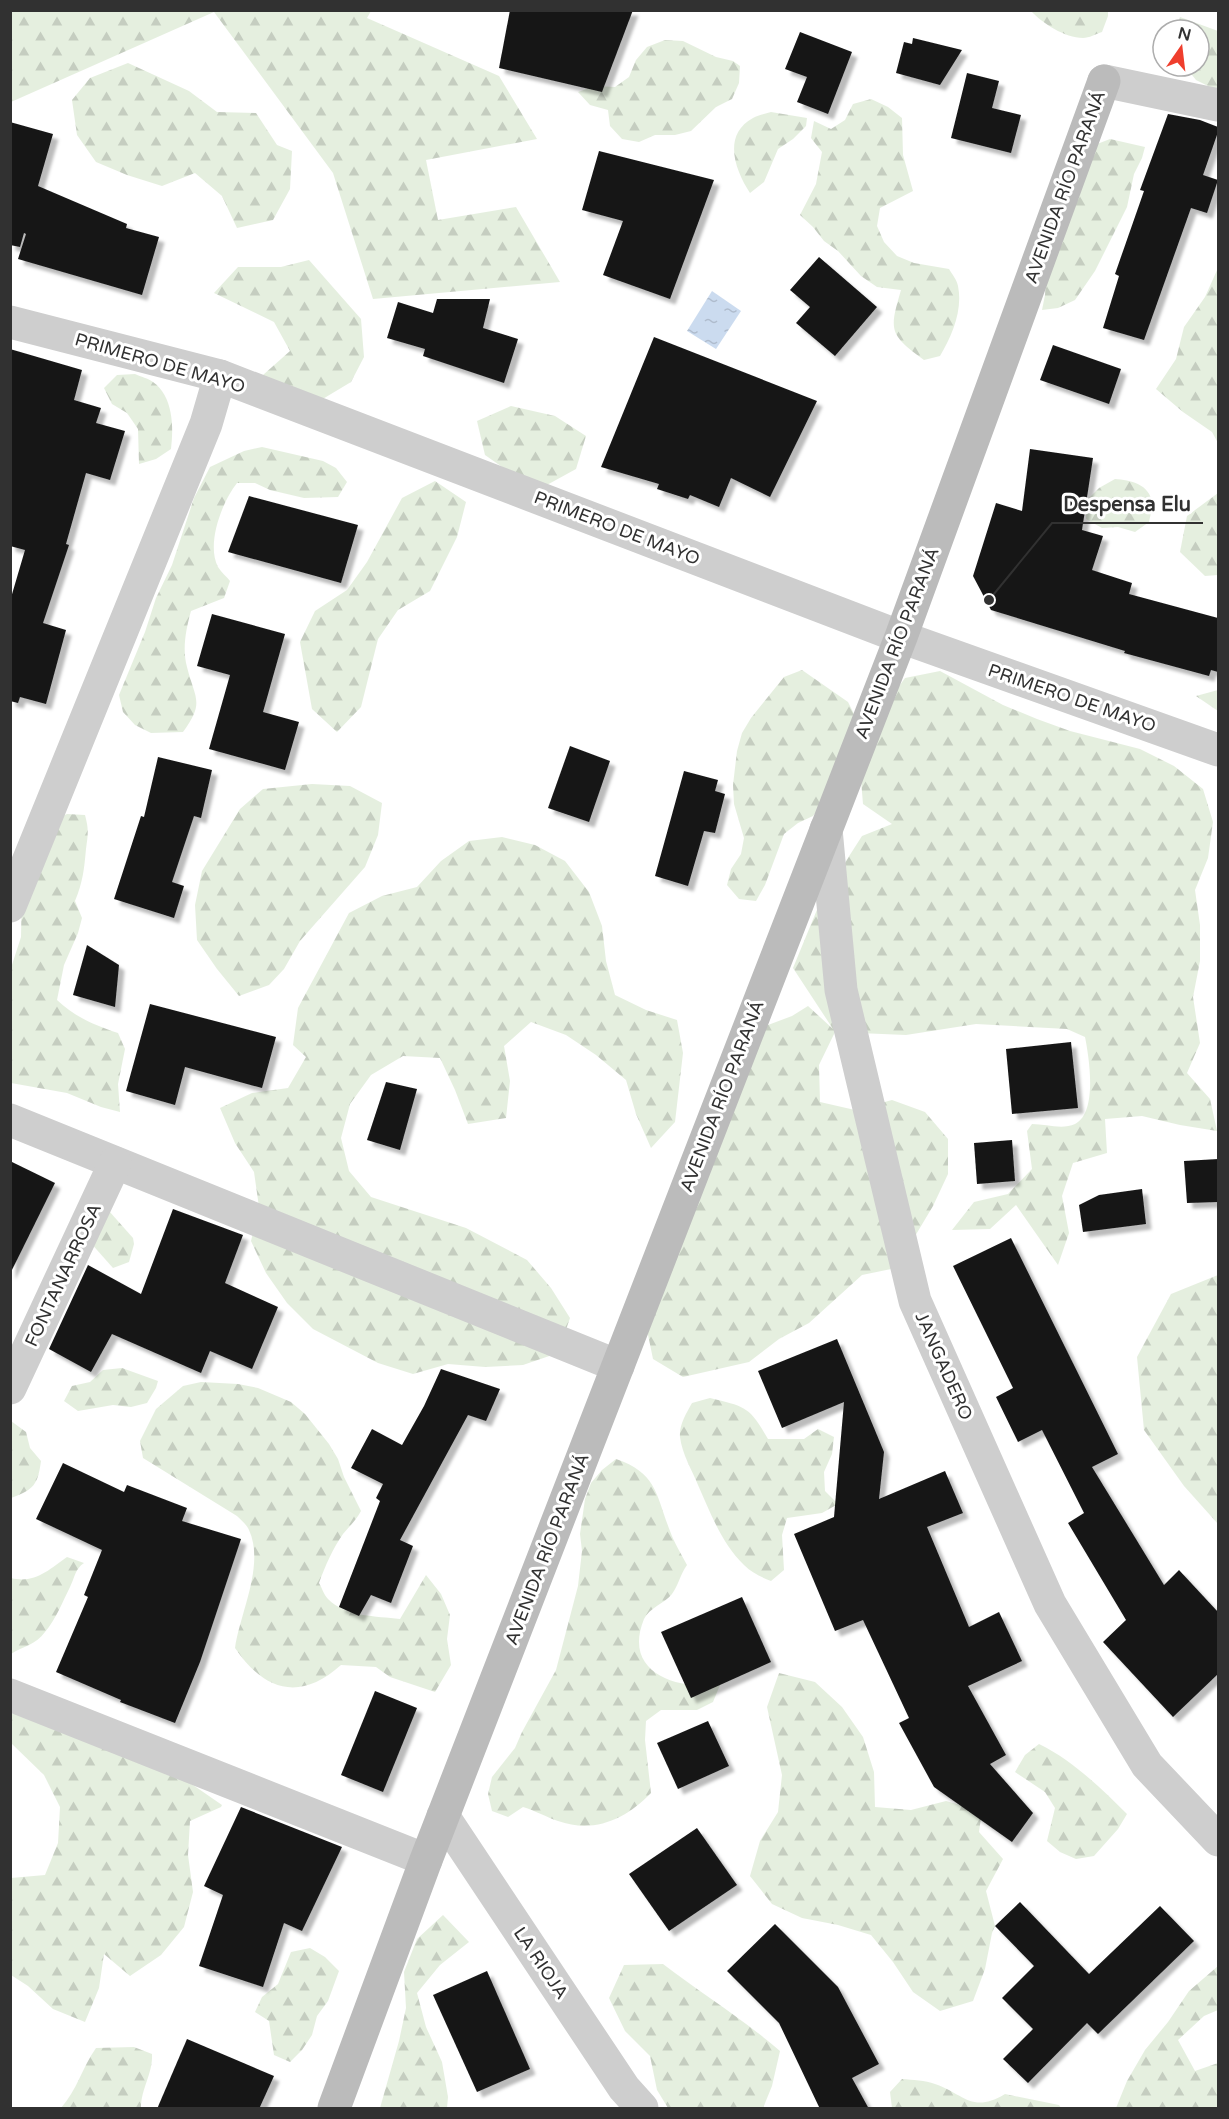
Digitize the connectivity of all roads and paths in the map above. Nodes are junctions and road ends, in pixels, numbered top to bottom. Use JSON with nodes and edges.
{"nodes":[{"id":1,"x":1104,"y":81,"type":"joint"},
{"id":2,"x":1218,"y":105,"type":"edge"},
{"id":3,"x":10,"y":322,"type":"edge"},
{"id":4,"x":220,"y":376,"type":"junction"},
{"id":5,"x":901,"y":637,"type":"junction"},
{"id":6,"x":1218,"y":750,"type":"edge"},
{"id":7,"x":826,"y":829,"type":"junction"},
{"id":8,"x":10,"y":906,"type":"edge"},
{"id":9,"x":10,"y":1120,"type":"edge"},
{"id":10,"x":115,"y":1163,"type":"junction"},
{"id":11,"x":618,"y":1366,"type":"junction"},
{"id":12,"x":10,"y":1388,"type":"edge"},
{"id":13,"x":10,"y":1695,"type":"edge"},
{"id":14,"x":443,"y":1816,"type":"junction"},
{"id":15,"x":1218,"y":1840,"type":"edge"},
{"id":16,"x":426,"y":1860,"type":"junction"},
{"id":17,"x":334,"y":2109,"type":"edge"},
{"id":18,"x":642,"y":2109,"type":"edge"}],
"edges":[{"from":1,"to":2,"type":"street"},
{"from":1,"to":5,"type":"main road","name":"AVENIDA RÍO PARANÁ"},
{"from":3,"to":4,"type":"street","name":"PRIMERO DE MAYO"},
{"from":4,"to":5,"type":"street","name":"PRIMERO DE MAYO"},
{"from":4,"to":8,"type":"street"},
{"from":5,"to":6,"type":"street","name":"PRIMERO DE MAYO"},
{"from":5,"to":7,"type":"main road","name":"AVENIDA RÍO PARANÁ"},
{"from":7,"to":11,"type":"main road","name":"AVENIDA RÍO PARANÁ"},
{"from":7,"to":15,"type":"street","name":"JANGADERO"},
{"from":9,"to":10,"type":"street"},
{"from":10,"to":11,"type":"street"},
{"from":10,"to":12,"type":"street","name":"FONTANARROSA"},
{"from":11,"to":14,"type":"main road","name":"AVENIDA RÍO PARANÁ"},
{"from":13,"to":16,"type":"street"},
{"from":14,"to":16,"type":"main road","name":"AVENIDA RÍO PARANÁ"},
{"from":14,"to":18,"type":"street","name":"LA RIOJA"},
{"from":16,"to":17,"type":"main road","name":"AVENIDA RÍO PARANÁ"}]}
